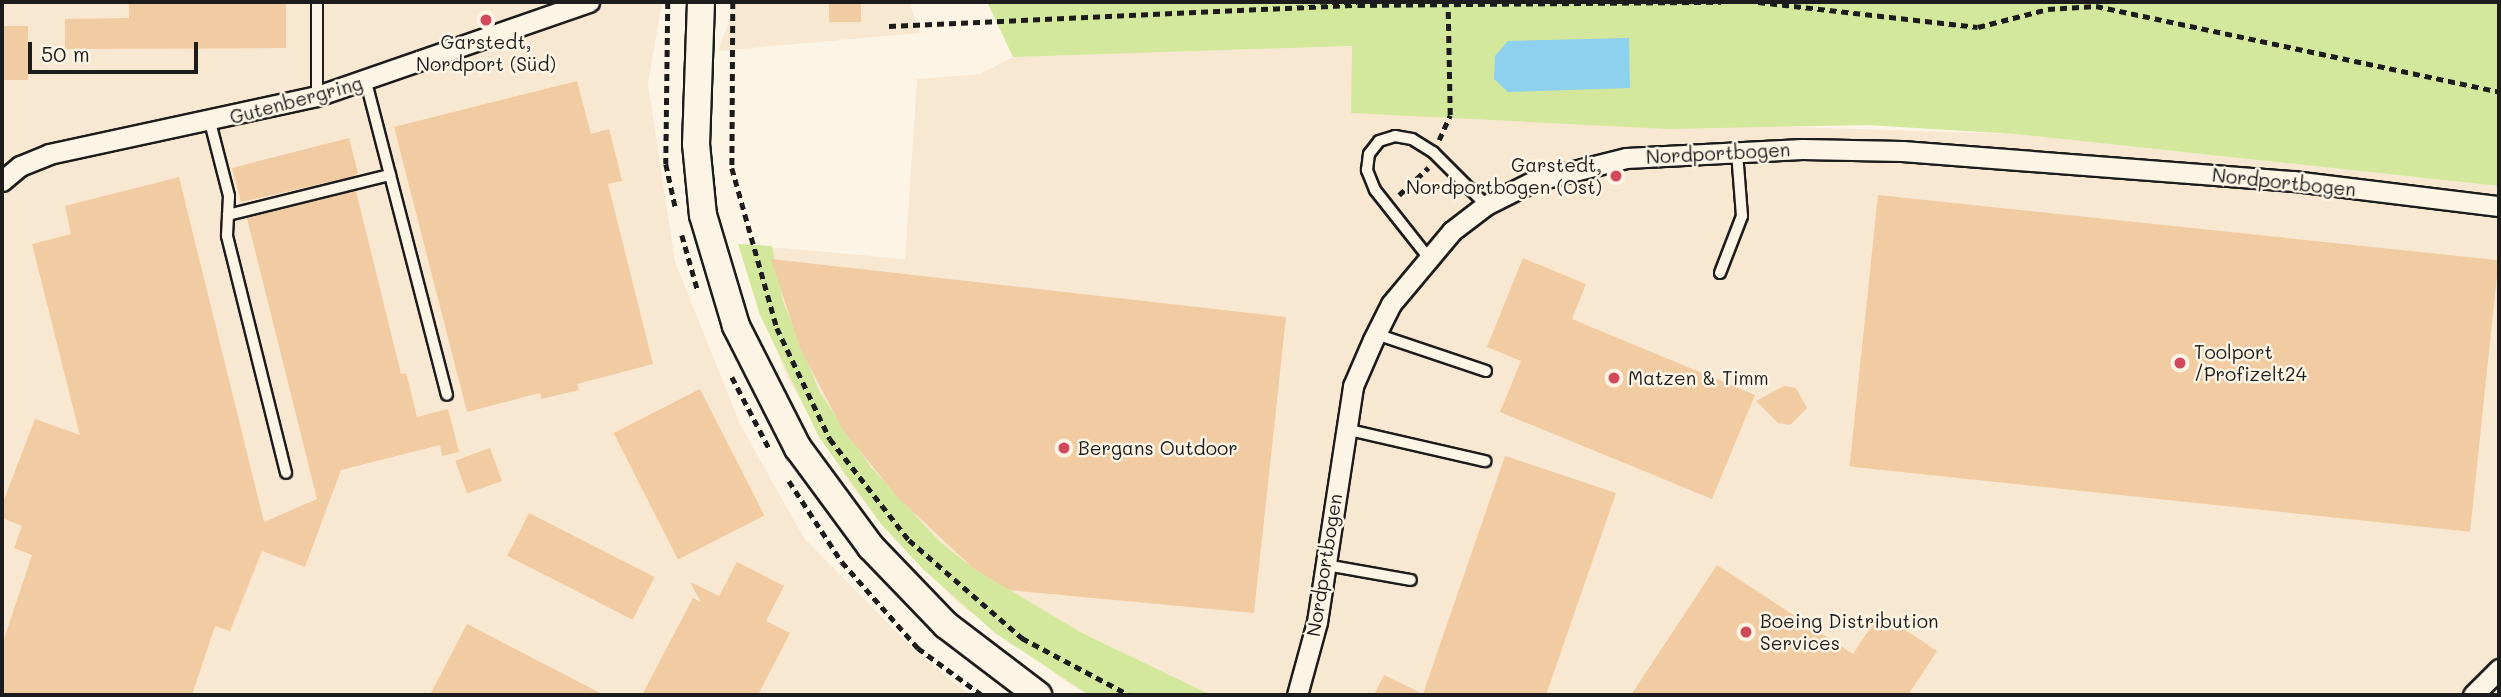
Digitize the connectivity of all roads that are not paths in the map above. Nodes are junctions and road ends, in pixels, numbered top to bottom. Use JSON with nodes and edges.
{"nodes":[{"id":1,"x":317,"y":2,"type":"edge"},
{"id":2,"x":589,"y":2,"type":"edge"},
{"id":3,"x":701,"y":2,"type":"edge"},
{"id":4,"x":366,"y":82,"type":"junction"},
{"id":5,"x":317,"y":96,"type":"junction"},
{"id":6,"x":210,"y":122,"type":"junction"},
{"id":7,"x":1737,"y":151,"type":"junction"},
{"id":8,"x":390,"y":175,"type":"junction"},
{"id":9,"x":2,"y":181,"type":"edge"},
{"id":10,"x":1486,"y":205,"type":"junction"},
{"id":11,"x":2499,"y":206,"type":"edge"},
{"id":12,"x":228,"y":215,"type":"junction"},
{"id":13,"x":1428,"y":257,"type":"junction"},
{"id":14,"x":1720,"y":273,"type":"dead end"},
{"id":15,"x":1376,"y":334,"type":"junction"},
{"id":16,"x":1486,"y":371,"type":"dead end"},
{"id":17,"x":447,"y":395,"type":"dead end"},
{"id":18,"x":1345,"y":428,"type":"junction"},
{"id":19,"x":1485,"y":461,"type":"dead end"},
{"id":20,"x":286,"y":472,"type":"dead end"},
{"id":21,"x":1326,"y":565,"type":"junction"},
{"id":22,"x":1411,"y":580,"type":"dead end"},
{"id":23,"x":2499,"y":669,"type":"edge"},
{"id":24,"x":1038,"y":695,"type":"edge"},
{"id":25,"x":1297,"y":695,"type":"edge"},
{"id":26,"x":2473,"y":695,"type":"edge"}],
"edges":[{"from":1,"to":5,"type":"lane"},
{"from":2,"to":4,"type":"street","name":"Gutenbergring"},
{"from":3,"to":24,"type":"main road"},
{"from":4,"to":5,"type":"street","name":"Gutenbergring"},
{"from":4,"to":8,"type":"lane"},
{"from":5,"to":6,"type":"street","name":"Gutenbergring"},
{"from":6,"to":9,"type":"street","name":"Gutenbergring"},
{"from":6,"to":12,"type":"lane"},
{"from":7,"to":10,"type":"street","name":"Nordportbogen"},
{"from":7,"to":11,"type":"street","name":"Nordportbogen"},
{"from":7,"to":14,"type":"lane"},
{"from":8,"to":12,"type":"lane"},
{"from":8,"to":17,"type":"lane"},
{"from":10,"to":13,"type":"street","name":"Nordportbogen"},
{"from":10,"to":13,"type":"lane"},
{"from":12,"to":20,"type":"lane"},
{"from":13,"to":15,"type":"street","name":"Nordportbogen"},
{"from":15,"to":16,"type":"lane"},
{"from":15,"to":18,"type":"street","name":"Nordportbogen"},
{"from":18,"to":19,"type":"lane"},
{"from":18,"to":21,"type":"street","name":"Nordportbogen"},
{"from":21,"to":22,"type":"lane"},
{"from":21,"to":25,"type":"street","name":"Nordportbogen"},
{"from":23,"to":26,"type":"street"}]}
